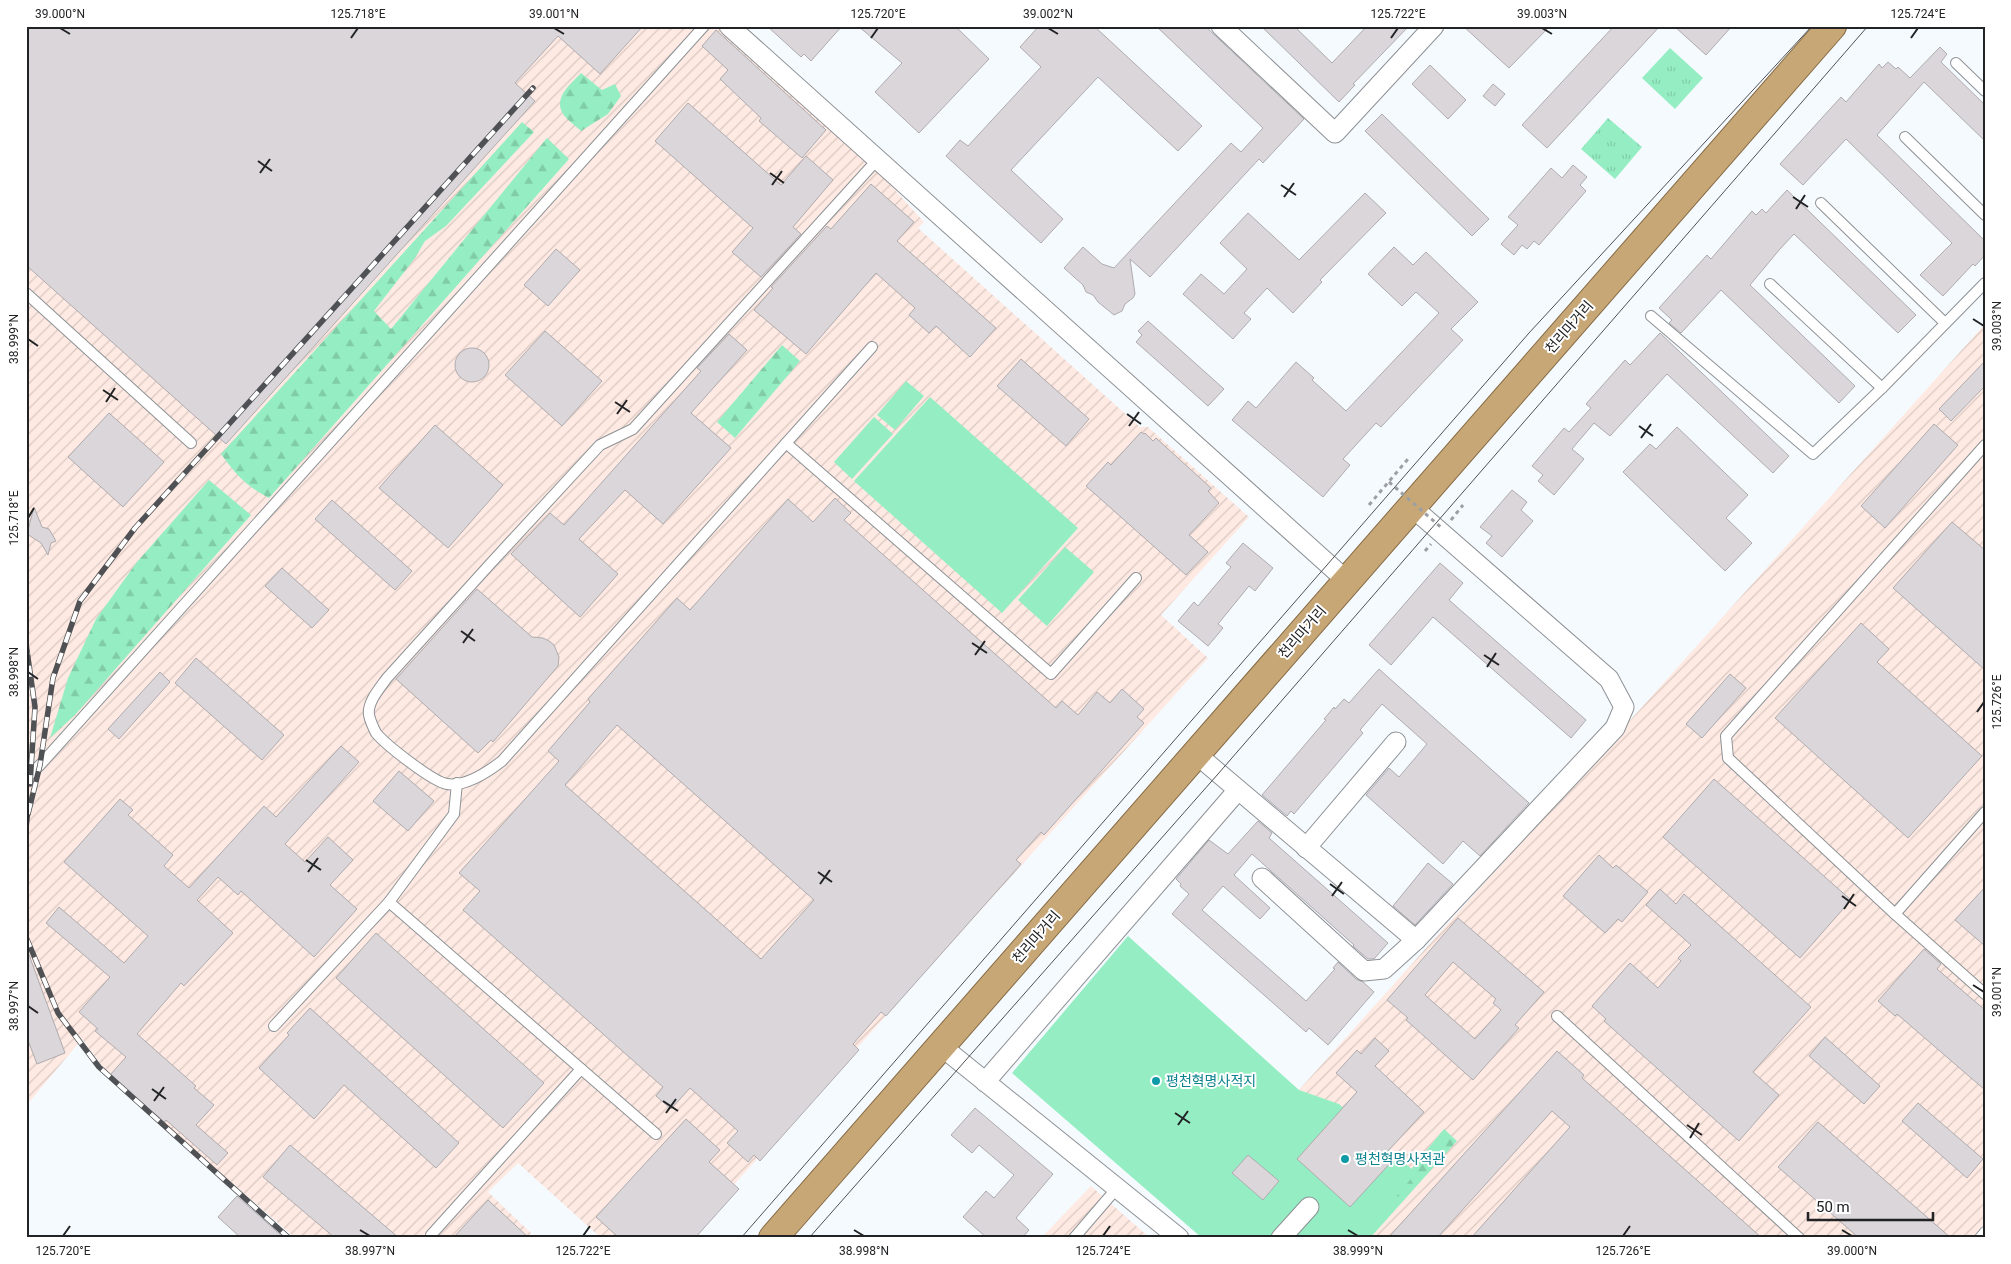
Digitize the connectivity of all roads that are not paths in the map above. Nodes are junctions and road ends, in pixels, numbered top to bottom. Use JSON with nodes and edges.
{"nodes":[{"id":1,"x":704,"y":26,"type":"edge"},
{"id":2,"x":729,"y":26,"type":"edge"},
{"id":3,"x":1221,"y":26,"type":"edge"},
{"id":4,"x":1434,"y":26,"type":"edge"},
{"id":5,"x":1832,"y":26,"type":"edge"},
{"id":6,"x":1956,"y":63,"type":"dead end"},
{"id":7,"x":1985,"y":90,"type":"edge"},
{"id":8,"x":1905,"y":137,"type":"dead end"},
{"id":9,"x":877,"y":160,"type":"junction"},
{"id":10,"x":1821,"y":203,"type":"dead end"},
{"id":11,"x":1985,"y":215,"type":"edge"},
{"id":12,"x":1985,"y":283,"type":"edge"},
{"id":13,"x":1770,"y":284,"type":"dead end"},
{"id":14,"x":26,"y":293,"type":"edge"},
{"id":15,"x":1651,"y":316,"type":"dead end"},
{"id":16,"x":1945,"y":323,"type":"junction"},
{"id":17,"x":872,"y":347,"type":"dead end"},
{"id":18,"x":1882,"y":388,"type":"junction"},
{"id":19,"x":191,"y":442,"type":"dead end"},
{"id":20,"x":786,"y":443,"type":"junction"},
{"id":21,"x":1985,"y":445,"type":"edge"},
{"id":22,"x":1412,"y":507,"type":"junction"},
{"id":23,"x":1136,"y":578,"type":"dead end"},
{"id":24,"x":1347,"y":581,"type":"junction"},
{"id":25,"x":1396,"y":742,"type":"dead end"},
{"id":26,"x":1196,"y":754,"type":"junction"},
{"id":27,"x":26,"y":778,"type":"edge"},
{"id":28,"x":457,"y":782,"type":"junction"},
{"id":29,"x":1238,"y":790,"type":"junction"},
{"id":30,"x":1985,"y":812,"type":"edge"},
{"id":31,"x":1306,"y":848,"type":"junction"},
{"id":32,"x":1262,"y":878,"type":"dead end"},
{"id":33,"x":389,"y":902,"type":"junction"},
{"id":34,"x":1895,"y":914,"type":"junction"},
{"id":35,"x":1416,"y":940,"type":"junction"},
{"id":36,"x":1985,"y":994,"type":"edge"},
{"id":37,"x":1557,"y":1016,"type":"dead end"},
{"id":38,"x":274,"y":1026,"type":"dead end"},
{"id":39,"x":941,"y":1046,"type":"junction"},
{"id":40,"x":581,"y":1069,"type":"junction"},
{"id":41,"x":985,"y":1082,"type":"junction"},
{"id":42,"x":656,"y":1134,"type":"dead end"},
{"id":43,"x":1117,"y":1188,"type":"junction"},
{"id":44,"x":1309,"y":1207,"type":"dead end"},
{"id":45,"x":1985,"y":1232,"type":"edge"},
{"id":46,"x":431,"y":1235,"type":"dead end"},
{"id":47,"x":773,"y":1238,"type":"edge"},
{"id":48,"x":1074,"y":1238,"type":"edge"},
{"id":49,"x":1179,"y":1238,"type":"edge"},
{"id":50,"x":1281,"y":1238,"type":"edge"},
{"id":51,"x":1799,"y":1238,"type":"edge"},
{"id":52,"x":1980,"y":1238,"type":"edge"}],
"edges":[{"from":1,"to":27,"type":"lane"},
{"from":2,"to":9,"type":"street"},
{"from":3,"to":4,"type":"street"},
{"from":5,"to":22,"type":"highway","name":"천리마거리"},
{"from":6,"to":7,"type":"lane"},
{"from":8,"to":11,"type":"lane"},
{"from":9,"to":24,"type":"street"},
{"from":9,"to":28,"type":"lane"},
{"from":10,"to":16,"type":"lane"},
{"from":12,"to":16,"type":"lane"},
{"from":13,"to":18,"type":"lane"},
{"from":14,"to":19,"type":"lane"},
{"from":15,"to":18,"type":"lane"},
{"from":16,"to":18,"type":"lane"},
{"from":17,"to":20,"type":"lane"},
{"from":20,"to":23,"type":"lane"},
{"from":20,"to":28,"type":"lane"},
{"from":21,"to":34,"type":"lane"},
{"from":22,"to":24,"type":"highway","name":"천리마거리"},
{"from":22,"to":35,"type":"street"},
{"from":24,"to":26,"type":"highway","name":"천리마거리"},
{"from":25,"to":31,"type":"street"},
{"from":26,"to":29,"type":"street"},
{"from":26,"to":39,"type":"highway","name":"천리마거리"},
{"from":28,"to":33,"type":"lane"},
{"from":29,"to":31,"type":"street"},
{"from":29,"to":41,"type":"street"},
{"from":30,"to":34,"type":"lane"},
{"from":31,"to":35,"type":"street"},
{"from":32,"to":35,"type":"street"},
{"from":33,"to":38,"type":"lane"},
{"from":33,"to":40,"type":"lane"},
{"from":34,"to":36,"type":"lane"},
{"from":37,"to":51,"type":"lane"},
{"from":39,"to":41,"type":"street"},
{"from":39,"to":47,"type":"highway","name":"천리마거리"},
{"from":40,"to":42,"type":"lane"},
{"from":40,"to":46,"type":"lane"},
{"from":41,"to":43,"type":"street"},
{"from":43,"to":48,"type":"lane"},
{"from":43,"to":49,"type":"street"},
{"from":44,"to":50,"type":"street"},
{"from":45,"to":52,"type":"lane"}]}
